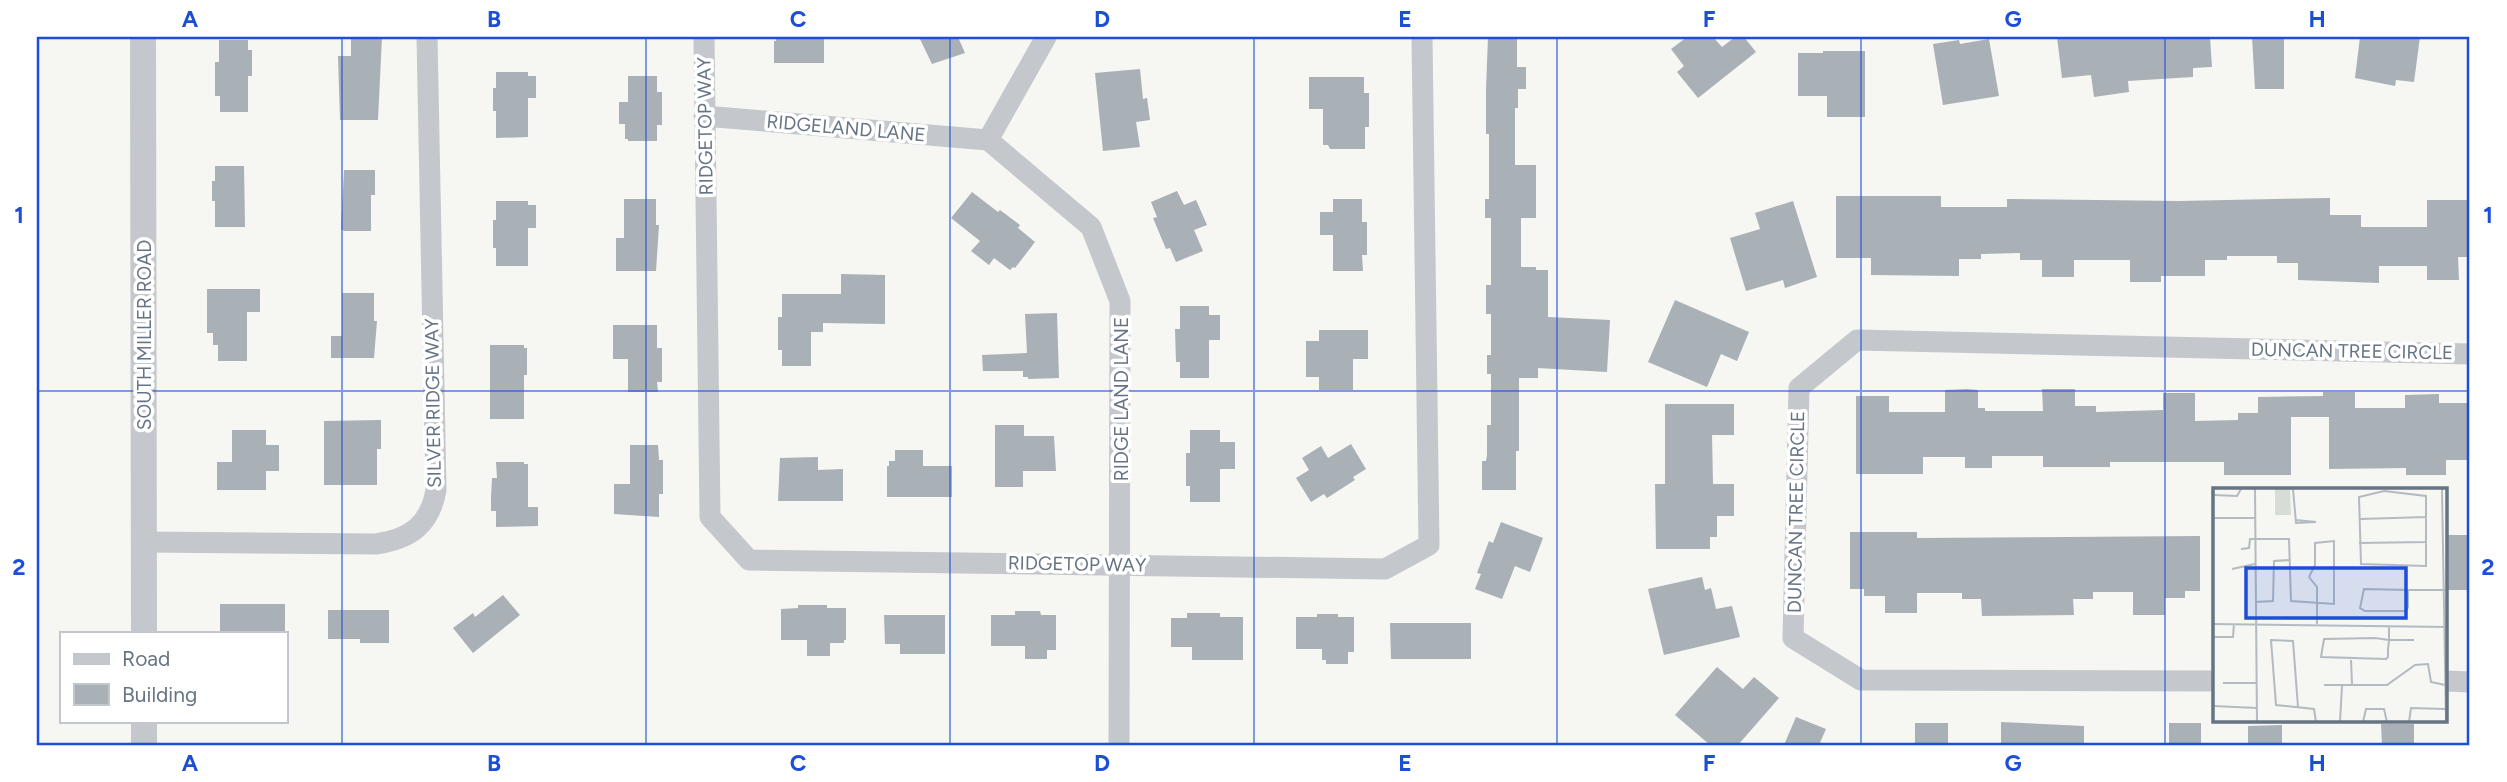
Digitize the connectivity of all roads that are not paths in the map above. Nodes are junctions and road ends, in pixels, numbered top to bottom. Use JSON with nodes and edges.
{"nodes":[{"id":1,"x":143,"y":37,"type":"edge"},
{"id":2,"x":427,"y":37,"type":"edge"},
{"id":3,"x":704,"y":37,"type":"edge"},
{"id":4,"x":1046,"y":37,"type":"edge"},
{"id":5,"x":1422,"y":37,"type":"edge"},
{"id":6,"x":704,"y":116,"type":"junction"},
{"id":7,"x":988,"y":140,"type":"junction"},
{"id":8,"x":2470,"y":354,"type":"edge"},
{"id":9,"x":144,"y":542,"type":"junction"},
{"id":10,"x":1121,"y":565,"type":"junction"},
{"id":11,"x":144,"y":632,"type":"edge"},
{"id":12,"x":2213,"y":681,"type":"edge"},
{"id":13,"x":2448,"y":681,"type":"edge"},
{"id":14,"x":2470,"y":681,"type":"edge"},
{"id":15,"x":144,"y":722,"type":"edge"},
{"id":16,"x":144,"y":745,"type":"edge"},
{"id":17,"x":1119,"y":745,"type":"edge"}],
"edges":[{"from":1,"to":9,"type":"street","name":"SOUTH MILLER ROAD"},
{"from":2,"to":9,"type":"street","name":"SILVER RIDGE WAY"},
{"from":3,"to":6,"type":"street","name":"RIDGETOP WAY"},
{"from":4,"to":7,"type":"street"},
{"from":5,"to":10,"type":"street","name":"RIDGETOP WAY"},
{"from":6,"to":7,"type":"street","name":"RIDGELAND LANE"},
{"from":6,"to":10,"type":"street","name":"RIDGETOP WAY"},
{"from":7,"to":10,"type":"street","name":"RIDGE LAND LANE"},
{"from":8,"to":12,"type":"street","name":"DUNCAN TREE CIRCLE"},
{"from":9,"to":11,"type":"street","name":"SOUTH MILLER ROAD"},
{"from":10,"to":17,"type":"street","name":"RIDGE LAND LANE"},
{"from":13,"to":14,"type":"street"},
{"from":15,"to":16,"type":"street"}]}
